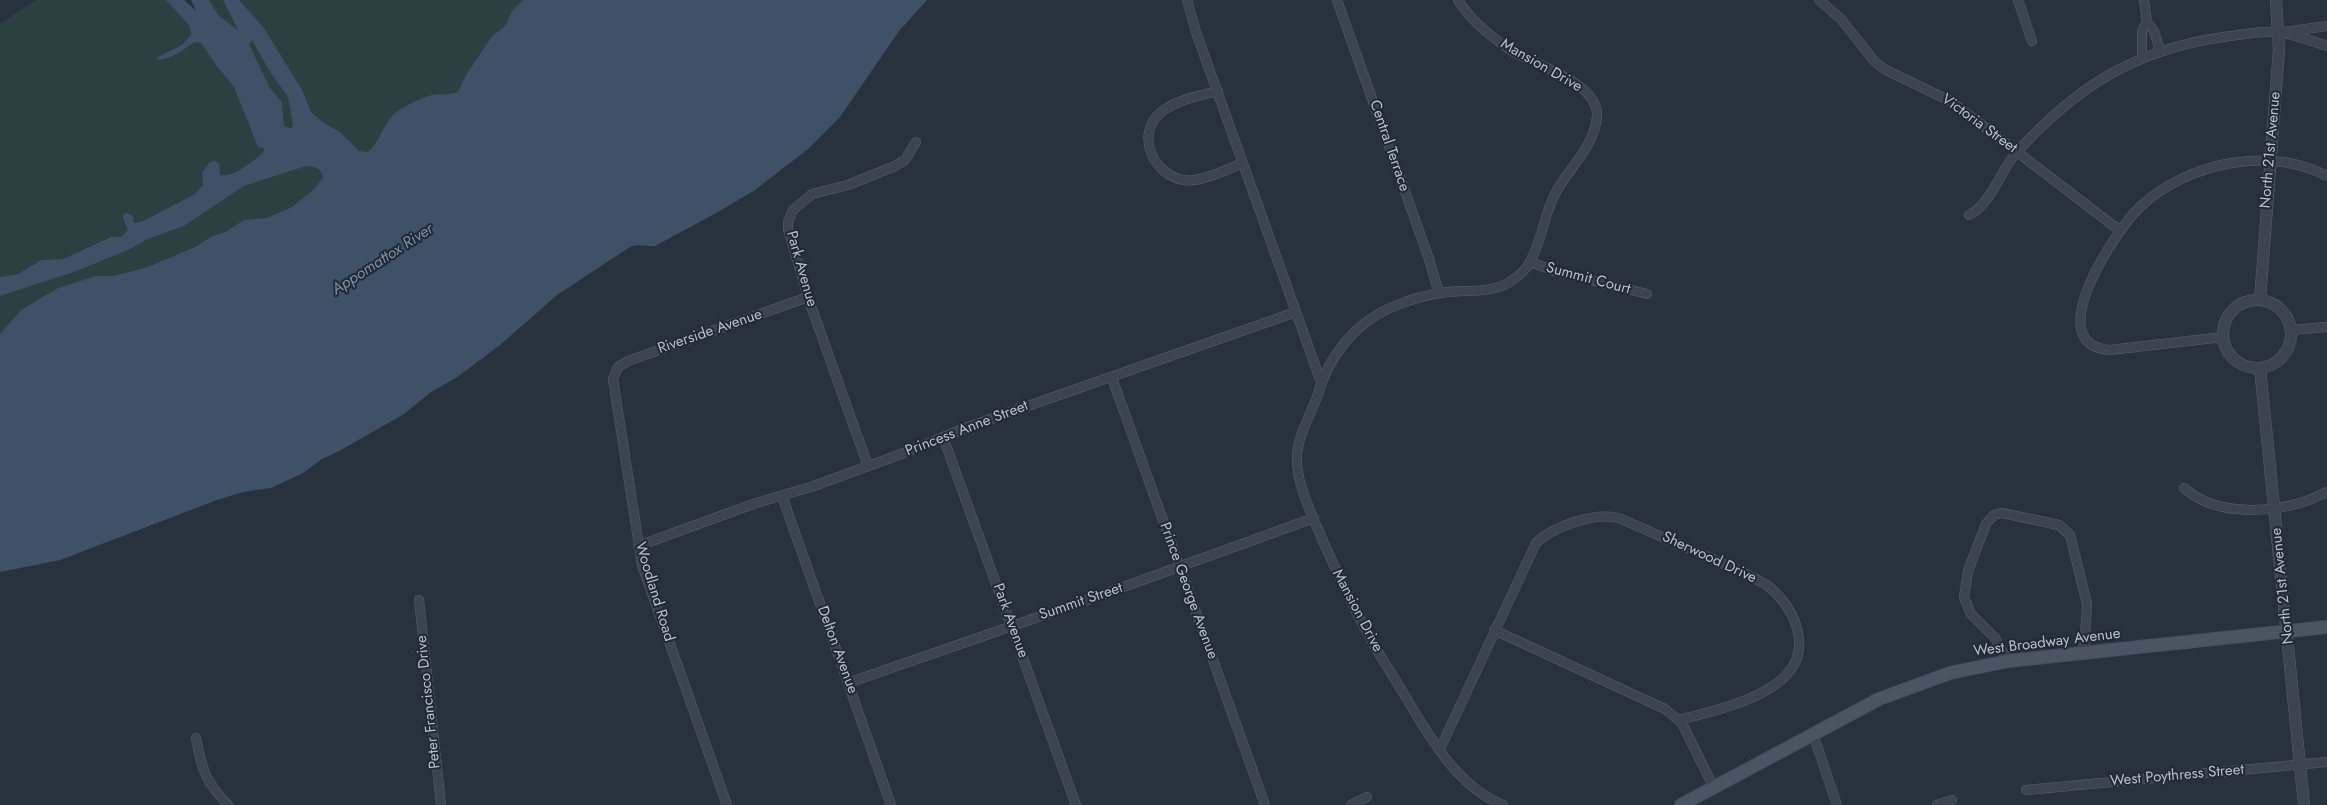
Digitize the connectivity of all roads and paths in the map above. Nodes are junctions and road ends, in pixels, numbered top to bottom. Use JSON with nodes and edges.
{"nodes":[{"id":1,"x":1187,"y":0,"type":"edge"},
{"id":2,"x":1338,"y":0,"type":"edge"},
{"id":3,"x":1458,"y":0,"type":"edge"},
{"id":4,"x":1819,"y":0,"type":"edge"},
{"id":5,"x":2018,"y":0,"type":"edge"},
{"id":6,"x":2144,"y":0,"type":"edge"},
{"id":7,"x":2276,"y":0,"type":"edge"},
{"id":8,"x":2147,"y":22,"type":"junction"},
{"id":9,"x":2327,"y":26,"type":"edge"},
{"id":10,"x":2279,"y":32,"type":"junction"},
{"id":11,"x":2032,"y":41,"type":"dead end"},
{"id":12,"x":2327,"y":46,"type":"edge"},
{"id":13,"x":2160,"y":51,"type":"junction"},
{"id":14,"x":2142,"y":57,"type":"junction"},
{"id":15,"x":1218,"y":91,"type":"junction"},
{"id":16,"x":916,"y":142,"type":"dead end"},
{"id":17,"x":2018,"y":151,"type":"junction"},
{"id":18,"x":2270,"y":161,"type":"junction"},
{"id":19,"x":1243,"y":163,"type":"junction"},
{"id":20,"x":2327,"y":176,"type":"edge"},
{"id":21,"x":1969,"y":215,"type":"dead end"},
{"id":22,"x":2119,"y":230,"type":"junction"},
{"id":23,"x":1530,"y":262,"type":"junction"},
{"id":24,"x":1439,"y":293,"type":"junction"},
{"id":25,"x":1647,"y":294,"type":"dead end"},
{"id":26,"x":808,"y":297,"type":"junction"},
{"id":27,"x":2260,"y":300,"type":"junction"},
{"id":28,"x":1296,"y":312,"type":"junction"},
{"id":29,"x":2327,"y":326,"type":"edge"},
{"id":30,"x":2291,"y":330,"type":"junction"},
{"id":31,"x":2223,"y":337,"type":"junction"},
{"id":32,"x":2260,"y":368,"type":"junction"},
{"id":33,"x":615,"y":372,"type":"joint"},
{"id":34,"x":1112,"y":378,"type":"junction"},
{"id":35,"x":1321,"y":382,"type":"junction"},
{"id":36,"x":943,"y":437,"type":"junction"},
{"id":37,"x":868,"y":466,"type":"junction"},
{"id":38,"x":2184,"y":488,"type":"dead end"},
{"id":39,"x":2327,"y":492,"type":"edge"},
{"id":40,"x":782,"y":496,"type":"junction"},
{"id":41,"x":2275,"y":507,"type":"junction"},
{"id":42,"x":1314,"y":518,"type":"junction"},
{"id":43,"x":638,"y":546,"type":"junction"},
{"id":44,"x":1180,"y":567,"type":"junction"},
{"id":45,"x":419,"y":600,"type":"dead end"},
{"id":46,"x":1012,"y":626,"type":"junction"},
{"id":47,"x":2327,"y":628,"type":"edge"},
{"id":48,"x":1494,"y":630,"type":"junction"},
{"id":49,"x":2287,"y":633,"type":"junction"},
{"id":50,"x":2084,"y":653,"type":"junction"},
{"id":51,"x":2008,"y":661,"type":"junction"},
{"id":52,"x":848,"y":683,"type":"junction"},
{"id":53,"x":1679,"y":720,"type":"junction"},
{"id":54,"x":1813,"y":734,"type":"junction"},
{"id":55,"x":196,"y":738,"type":"dead end"},
{"id":56,"x":1440,"y":749,"type":"junction"},
{"id":57,"x":2327,"y":762,"type":"edge"},
{"id":58,"x":2300,"y":764,"type":"junction"},
{"id":59,"x":1714,"y":788,"type":"junction"},
{"id":60,"x":2026,"y":790,"type":"dead end"},
{"id":61,"x":1367,"y":797,"type":"dead end"},
{"id":62,"x":1952,"y":800,"type":"dead end"},
{"id":63,"x":228,"y":805,"type":"edge"},
{"id":64,"x":441,"y":805,"type":"edge"},
{"id":65,"x":727,"y":805,"type":"edge"},
{"id":66,"x":891,"y":805,"type":"edge"},
{"id":67,"x":1076,"y":805,"type":"edge"},
{"id":68,"x":1265,"y":805,"type":"edge"},
{"id":69,"x":1352,"y":805,"type":"edge"},
{"id":70,"x":1503,"y":805,"type":"edge"},
{"id":71,"x":1681,"y":805,"type":"edge"},
{"id":72,"x":1837,"y":805,"type":"edge"},
{"id":73,"x":1937,"y":805,"type":"edge"},
{"id":74,"x":2304,"y":805,"type":"edge"}],
"edges":[{"from":1,"to":15,"type":"street"},
{"from":2,"to":24,"type":"street","name":"Central Terrace"},
{"from":3,"to":23,"type":"street","name":"Mansion Drive"},
{"from":4,"to":17,"type":"street","name":"Victoria Street"},
{"from":5,"to":11,"type":"street"},
{"from":6,"to":8,"type":"street"},
{"from":7,"to":10,"type":"street","name":"North 21st Avenue"},
{"from":8,"to":13,"type":"street"},
{"from":8,"to":14,"type":"street"},
{"from":9,"to":10,"type":"street"},
{"from":10,"to":12,"type":"street"},
{"from":10,"to":13,"type":"street"},
{"from":10,"to":18,"type":"street","name":"North 21st Avenue"},
{"from":13,"to":14,"type":"street"},
{"from":14,"to":17,"type":"street"},
{"from":15,"to":19,"type":"street"},
{"from":15,"to":19,"type":"street"},
{"from":16,"to":26,"type":"street","name":"Park Avenue"},
{"from":17,"to":21,"type":"street"},
{"from":17,"to":22,"type":"street","name":"Victoria Street"},
{"from":18,"to":20,"type":"street"},
{"from":18,"to":22,"type":"street"},
{"from":18,"to":27,"type":"street","name":"North 21st Avenue"},
{"from":19,"to":28,"type":"street"},
{"from":22,"to":31,"type":"street"},
{"from":23,"to":24,"type":"street","name":"Mansion Drive"},
{"from":23,"to":25,"type":"street","name":"Summit Court"},
{"from":24,"to":35,"type":"street","name":"Mansion Drive"},
{"from":26,"to":33,"type":"street","name":"Riverside Avenue"},
{"from":26,"to":37,"type":"street","name":"Park Avenue"},
{"from":27,"to":30,"type":"street"},
{"from":27,"to":31,"type":"street"},
{"from":28,"to":34,"type":"street","name":"Princess Anne Street"},
{"from":28,"to":35,"type":"street"},
{"from":29,"to":30,"type":"street"},
{"from":30,"to":32,"type":"street"},
{"from":31,"to":32,"type":"street"},
{"from":32,"to":41,"type":"street","name":"North 21st Avenue"},
{"from":33,"to":43,"type":"street","name":"Woodland Road"},
{"from":34,"to":36,"type":"street","name":"Princess Anne Street"},
{"from":34,"to":44,"type":"street","name":"Prince George Avenue"},
{"from":35,"to":42,"type":"street","name":"Mansion Drive"},
{"from":36,"to":37,"type":"street","name":"Princess Anne Street"},
{"from":36,"to":46,"type":"street","name":"Park Avenue"},
{"from":37,"to":40,"type":"street","name":"Princess Anne Street"},
{"from":38,"to":41,"type":"street"},
{"from":39,"to":41,"type":"street"},
{"from":40,"to":43,"type":"street","name":"Princess Anne Street"},
{"from":40,"to":52,"type":"street","name":"Delton Avenue"},
{"from":41,"to":49,"type":"street","name":"North 21st Avenue"},
{"from":42,"to":44,"type":"street","name":"Summit Street"},
{"from":42,"to":56,"type":"street","name":"Mansion Drive"},
{"from":43,"to":65,"type":"street","name":"Woodland Road"},
{"from":44,"to":46,"type":"street","name":"Summit Street"},
{"from":44,"to":68,"type":"street","name":"Prince George Avenue"},
{"from":45,"to":64,"type":"street","name":"Peter Francisco Drive"},
{"from":46,"to":52,"type":"street","name":"Summit Street"},
{"from":46,"to":67,"type":"street","name":"Park Avenue"},
{"from":47,"to":49,"type":"main road","name":"West Broadway Avenue"},
{"from":48,"to":53,"type":"street"},
{"from":48,"to":53,"type":"street","name":"Sherwood Drive"},
{"from":48,"to":56,"type":"street","name":"Sherwood Drive"},
{"from":49,"to":50,"type":"main road","name":"West Broadway Avenue"},
{"from":49,"to":58,"type":"street","name":"North 21st Avenue"},
{"from":50,"to":51,"type":"main road","name":"West Broadway Avenue"},
{"from":50,"to":51,"type":"street"},
{"from":51,"to":54,"type":"main road","name":"West Broadway Avenue"},
{"from":52,"to":66,"type":"street","name":"Delton Avenue"},
{"from":53,"to":59,"type":"street"},
{"from":54,"to":59,"type":"main road","name":"West Broadway Avenue"},
{"from":54,"to":72,"type":"street"},
{"from":55,"to":63,"type":"street"},
{"from":56,"to":70,"type":"street","name":"Mansion Drive"},
{"from":57,"to":58,"type":"street","name":"West Poythress Street"},
{"from":58,"to":60,"type":"street","name":"West Poythress Street"},
{"from":58,"to":74,"type":"street","name":"North 21st Avenue"},
{"from":59,"to":71,"type":"main road","name":"West Broadway Avenue"},
{"from":61,"to":69,"type":"street"},
{"from":62,"to":73,"type":"street"}]}
